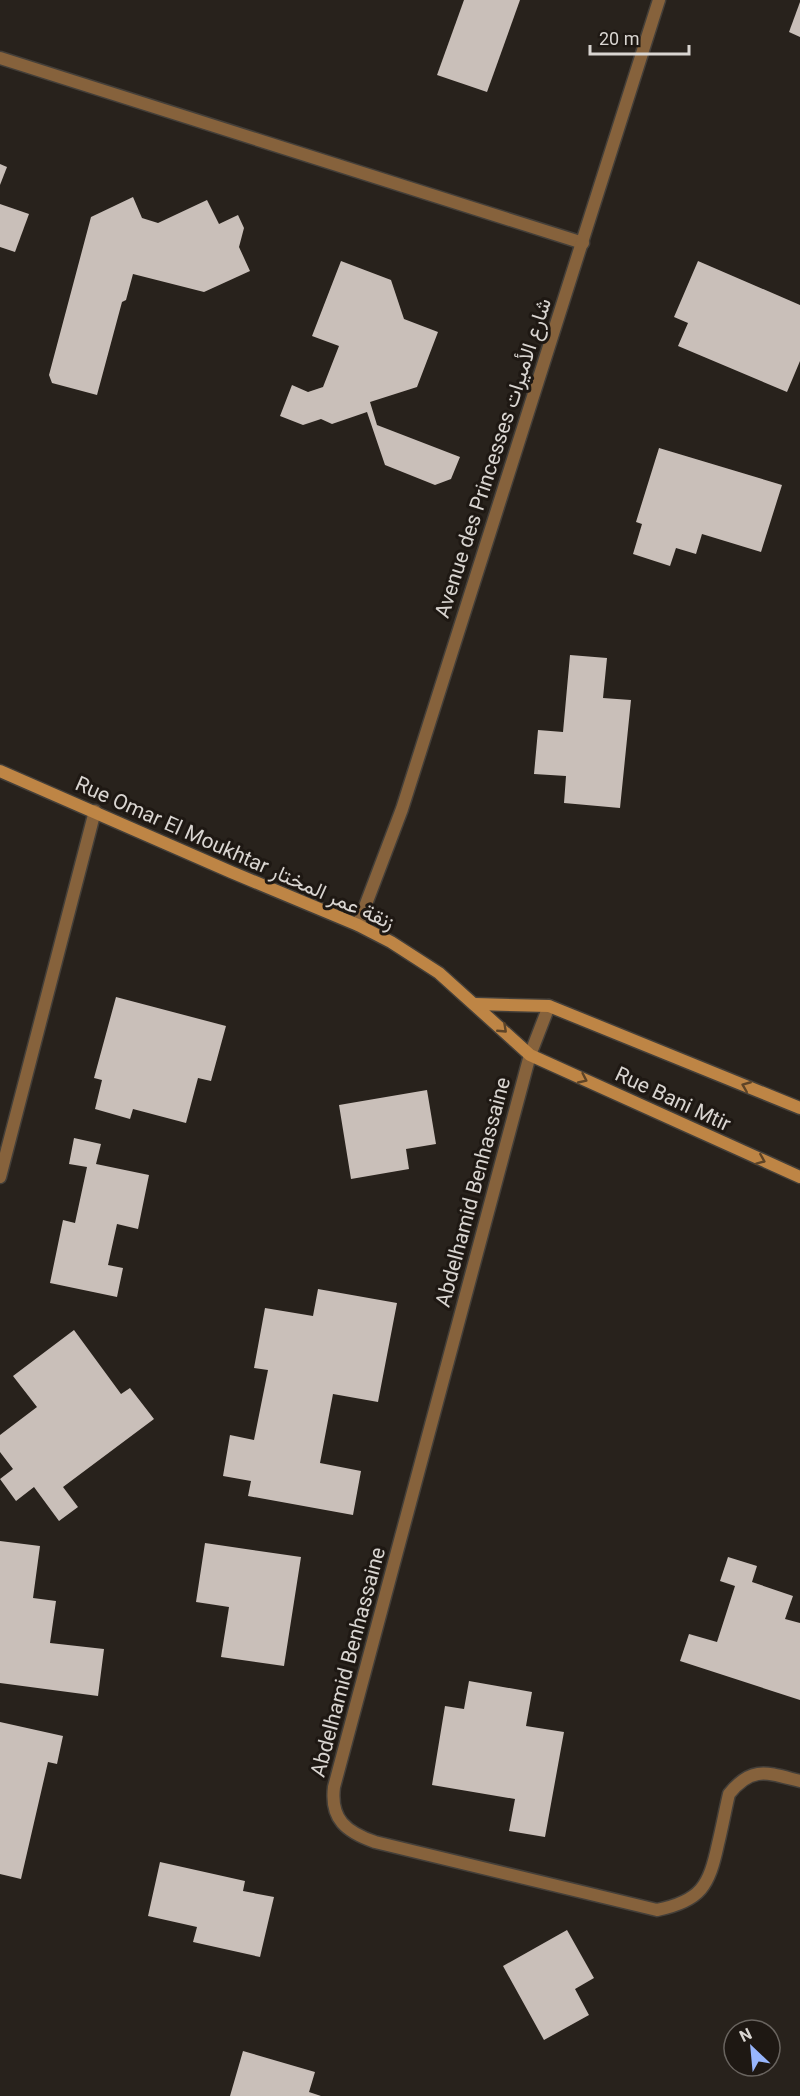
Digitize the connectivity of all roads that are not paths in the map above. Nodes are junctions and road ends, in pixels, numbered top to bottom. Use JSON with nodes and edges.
{"nodes":[{"id":1,"x":659,"y":0,"type":"edge"},
{"id":2,"x":0,"y":58,"type":"edge"},
{"id":3,"x":583,"y":243,"type":"junction"},
{"id":4,"x":0,"y":771,"type":"edge"},
{"id":5,"x":95,"y":811,"type":"junction"},
{"id":6,"x":358,"y":925,"type":"junction"},
{"id":7,"x":475,"y":1004,"type":"junction"},
{"id":8,"x":549,"y":1006,"type":"junction"},
{"id":9,"x":530,"y":1055,"type":"junction"},
{"id":10,"x":800,"y":1108,"type":"edge"},
{"id":11,"x":0,"y":1177,"type":"edge"},
{"id":12,"x":800,"y":1177,"type":"edge"},
{"id":13,"x":800,"y":1781,"type":"edge"}],
"edges":[{"from":1,"to":3,"type":"street","name":"Avenue des Princesses شارع الأميرات"},
{"from":2,"to":3,"type":"street"},
{"from":3,"to":6,"type":"street","name":"Avenue des Princesses شارع الأميرات"},
{"from":4,"to":5,"type":"street","name":"Rue Omar El Moukhtar زنقة عمر المختار"},
{"from":5,"to":6,"type":"street","name":"Rue Omar El Moukhtar زنقة عمر المختار"},
{"from":5,"to":11,"type":"street"},
{"from":6,"to":7,"type":"street","name":"Rue Omar El Moukhtar زنقة عمر المختار"},
{"from":7,"to":8,"type":"street"},
{"from":7,"to":9,"type":"street","name":"Rue Omar El Moukhtar زنقة عمر المختار","one_way":true},
{"from":8,"to":9,"type":"street","name":"Abdelhamid Benhassaine"},
{"from":10,"to":8,"type":"street","name":"Rue Bani Mtir","one_way":true},
{"from":9,"to":12,"type":"street","name":"Rue Bani Mtir","one_way":true},
{"from":9,"to":13,"type":"street","name":"Abdelhamid Benhassaine"}]}
